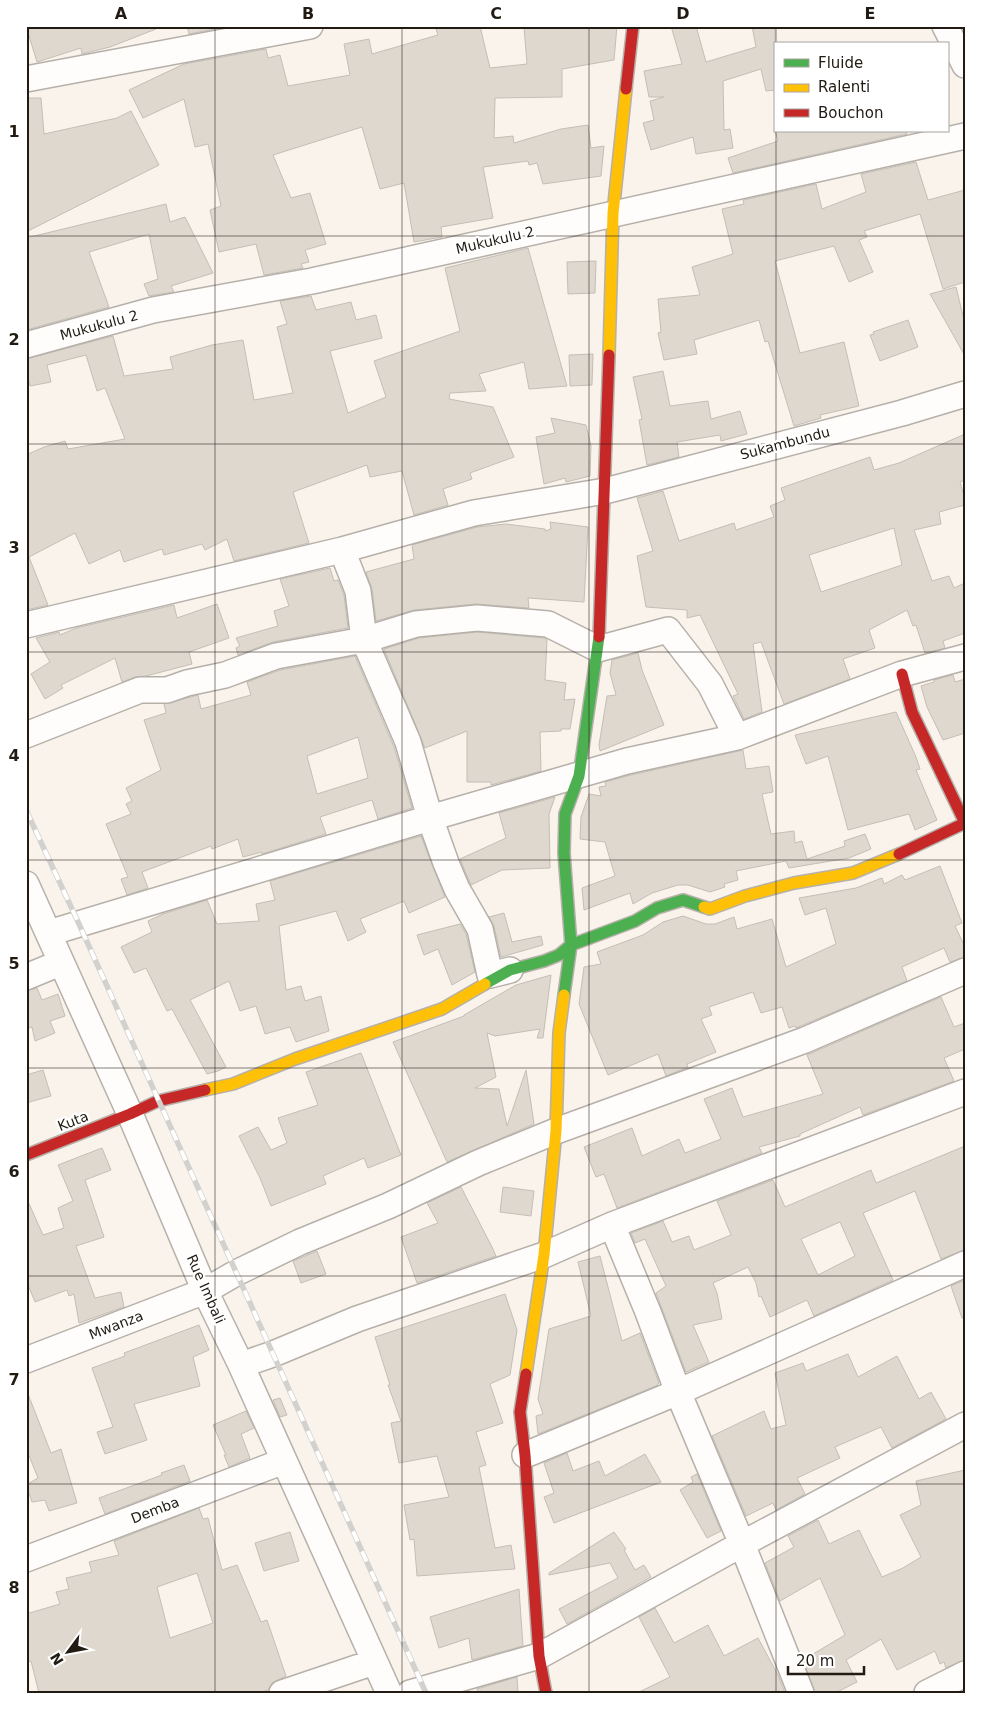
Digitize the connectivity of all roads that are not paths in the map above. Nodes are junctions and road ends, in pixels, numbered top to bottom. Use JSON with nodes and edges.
{"nodes":[{"id":1,"x":310,"y":26,"type":"edge"},
{"id":2,"x":633,"y":26,"type":"edge"},
{"id":3,"x":945,"y":26,"type":"edge"},
{"id":4,"x":965,"y":65,"type":"edge"},
{"id":5,"x":26,"y":79,"type":"edge"},
{"id":6,"x":965,"y":136,"type":"edge"},
{"id":7,"x":613,"y":213,"type":"junction"},
{"id":8,"x":26,"y":345,"type":"edge"},
{"id":9,"x":965,"y":394,"type":"edge"},
{"id":10,"x":605,"y":491,"type":"junction"},
{"id":11,"x":342,"y":550,"type":"junction"},
{"id":12,"x":26,"y":625,"type":"edge"},
{"id":13,"x":364,"y":640,"type":"junction"},
{"id":14,"x":598,"y":649,"type":"junction"},
{"id":15,"x":965,"y":657,"type":"edge"},
{"id":16,"x":902,"y":674,"type":"junction"},
{"id":17,"x":26,"y":736,"type":"edge"},
{"id":18,"x":737,"y":737,"type":"junction"},
{"id":19,"x":579,"y":776,"type":"junction"},
{"id":20,"x":430,"y":818,"type":"junction"},
{"id":21,"x":26,"y":884,"type":"edge"},
{"id":22,"x":49,"y":933,"type":"junction"},
{"id":23,"x":571,"y":945,"type":"junction"},
{"id":24,"x":60,"y":963,"type":"junction"},
{"id":25,"x":510,"y":970,"type":"junction"},
{"id":26,"x":965,"y":972,"type":"edge"},
{"id":27,"x":26,"y":977,"type":"edge"},
{"id":28,"x":965,"y":1092,"type":"edge"},
{"id":29,"x":130,"y":1114,"type":"junction"},
{"id":30,"x":556,"y":1131,"type":"junction"},
{"id":31,"x":26,"y":1155,"type":"edge"},
{"id":32,"x":612,"y":1225,"type":"junction"},
{"id":33,"x":544,"y":1255,"type":"junction"},
{"id":34,"x":965,"y":1264,"type":"edge"},
{"id":35,"x":206,"y":1291,"type":"junction"},
{"id":36,"x":26,"y":1360,"type":"edge"},
{"id":37,"x":241,"y":1365,"type":"junction"},
{"id":38,"x":678,"y":1392,"type":"junction"},
{"id":39,"x":965,"y":1425,"type":"edge"},
{"id":40,"x":525,"y":1455,"type":"junction"},
{"id":41,"x":284,"y":1461,"type":"junction"},
{"id":42,"x":742,"y":1544,"type":"junction"},
{"id":43,"x":26,"y":1559,"type":"edge"},
{"id":44,"x":539,"y":1656,"type":"junction"},
{"id":45,"x":374,"y":1662,"type":"junction"},
{"id":46,"x":965,"y":1674,"type":"edge"},
{"id":47,"x":282,"y":1693,"type":"edge"},
{"id":48,"x":389,"y":1693,"type":"edge"},
{"id":49,"x":410,"y":1693,"type":"edge"},
{"id":50,"x":546,"y":1693,"type":"edge"},
{"id":51,"x":801,"y":1693,"type":"edge"},
{"id":52,"x":927,"y":1693,"type":"edge"}],
"edges":[{"from":1,"to":5,"type":"street"},
{"from":2,"to":7,"type":"street"},
{"from":3,"to":4,"type":"street"},
{"from":6,"to":7,"type":"street","name":"Mukukulu 2"},
{"from":7,"to":8,"type":"street","name":"Mukukulu 2"},
{"from":7,"to":10,"type":"street"},
{"from":9,"to":10,"type":"street","name":"Sukambundu"},
{"from":10,"to":11,"type":"street","name":"Sukambundu"},
{"from":10,"to":14,"type":"street"},
{"from":11,"to":12,"type":"street","name":"Sukambundu"},
{"from":11,"to":13,"type":"street"},
{"from":13,"to":14,"type":"street"},
{"from":13,"to":17,"type":"street"},
{"from":13,"to":20,"type":"street"},
{"from":14,"to":18,"type":"street"},
{"from":14,"to":19,"type":"street"},
{"from":15,"to":16,"type":"street"},
{"from":16,"to":18,"type":"street"},
{"from":16,"to":23,"type":"street","name":"Kuta"},
{"from":18,"to":19,"type":"street"},
{"from":19,"to":20,"type":"street"},
{"from":19,"to":23,"type":"street"},
{"from":20,"to":22,"type":"street"},
{"from":20,"to":25,"type":"street"},
{"from":21,"to":22,"type":"street","name":"Rue Imbali"},
{"from":22,"to":24,"type":"street","name":"Rue Imbali"},
{"from":23,"to":25,"type":"street","name":"Kuta"},
{"from":23,"to":30,"type":"street"},
{"from":24,"to":27,"type":"street"},
{"from":24,"to":29,"type":"street","name":"Rue Imbali"},
{"from":25,"to":29,"type":"street","name":"Kuta"},
{"from":26,"to":30,"type":"street","name":"Mwanza"},
{"from":28,"to":32,"type":"street"},
{"from":29,"to":31,"type":"street","name":"Kuta"},
{"from":29,"to":35,"type":"street","name":"Rue Imbali"},
{"from":30,"to":33,"type":"street"},
{"from":30,"to":35,"type":"street","name":"Mwanza"},
{"from":32,"to":33,"type":"street"},
{"from":32,"to":38,"type":"street"},
{"from":33,"to":37,"type":"street"},
{"from":33,"to":40,"type":"street"},
{"from":34,"to":38,"type":"street"},
{"from":35,"to":36,"type":"street","name":"Mwanza"},
{"from":35,"to":37,"type":"street","name":"Rue Imbali"},
{"from":37,"to":41,"type":"street","name":"Rue Imbali"},
{"from":38,"to":40,"type":"street"},
{"from":38,"to":42,"type":"street"},
{"from":39,"to":42,"type":"street"},
{"from":40,"to":44,"type":"street"},
{"from":41,"to":43,"type":"street","name":"Demba"},
{"from":41,"to":45,"type":"street","name":"Rue Imbali"},
{"from":42,"to":44,"type":"street"},
{"from":42,"to":51,"type":"street"},
{"from":44,"to":49,"type":"street"},
{"from":44,"to":50,"type":"street"},
{"from":45,"to":47,"type":"street"},
{"from":45,"to":48,"type":"street","name":"Rue Imbali"},
{"from":46,"to":52,"type":"street"}]}
